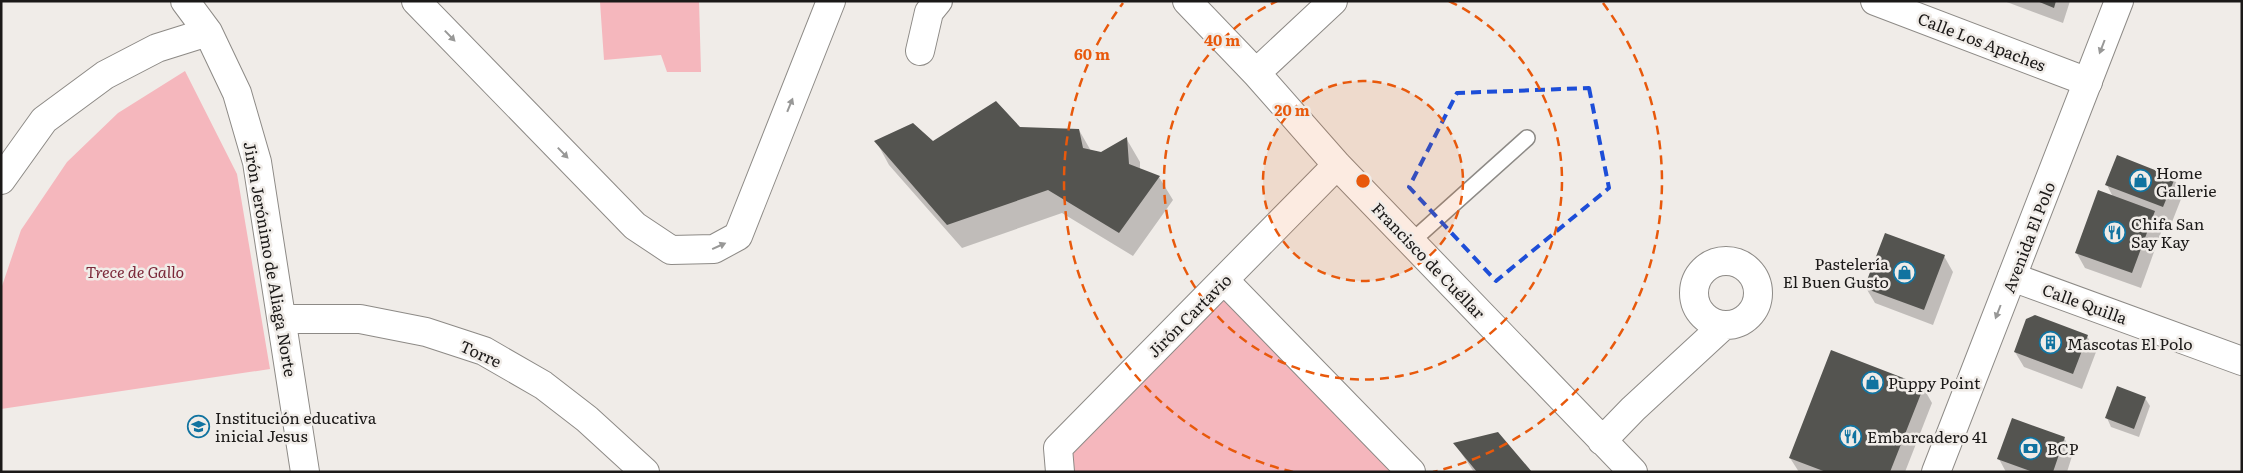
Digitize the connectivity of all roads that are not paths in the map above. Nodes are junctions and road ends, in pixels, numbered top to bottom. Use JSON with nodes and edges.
{"nodes":[{"id":1,"x":185,"y":1,"type":"edge"},
{"id":2,"x":416,"y":1,"type":"edge"},
{"id":3,"x":831,"y":1,"type":"edge"},
{"id":4,"x":938,"y":1,"type":"edge"},
{"id":5,"x":1187,"y":1,"type":"edge"},
{"id":6,"x":1333,"y":1,"type":"edge"},
{"id":7,"x":1875,"y":1,"type":"edge"},
{"id":8,"x":2119,"y":1,"type":"edge"},
{"id":9,"x":208,"y":32,"type":"junction"},
{"id":10,"x":920,"y":51,"type":"dead end"},
{"id":11,"x":1256,"y":73,"type":"junction"},
{"id":12,"x":2088,"y":82,"type":"junction"},
{"id":13,"x":1528,"y":138,"type":"dead end"},
{"id":14,"x":1337,"y":165,"type":"junction"},
{"id":15,"x":1,"y":180,"type":"edge"},
{"id":16,"x":1411,"y":242,"type":"junction"},
{"id":17,"x":2012,"y":277,"type":"junction"},
{"id":18,"x":1224,"y":280,"type":"junction"},
{"id":19,"x":283,"y":319,"type":"junction"},
{"id":20,"x":1724,"y":325,"type":"dead end"},
{"id":21,"x":2242,"y":361,"type":"edge"},
{"id":22,"x":1602,"y":440,"type":"junction"},
{"id":23,"x":305,"y":472,"type":"edge"},
{"id":24,"x":645,"y":472,"type":"edge"},
{"id":25,"x":1060,"y":472,"type":"edge"},
{"id":26,"x":1411,"y":472,"type":"edge"},
{"id":27,"x":1632,"y":472,"type":"edge"},
{"id":28,"x":1936,"y":472,"type":"edge"}],
"edges":[{"from":1,"to":9,"type":"street","name":"Jirón Jerónimo de Aliaga Norte"},
{"from":2,"to":3,"type":"street","one_way":true},
{"from":4,"to":10,"type":"street"},
{"from":5,"to":11,"type":"street","name":"Francisco de Cuéllar"},
{"from":6,"to":11,"type":"street"},
{"from":7,"to":12,"type":"street","name":"Calle Los Apaches"},
{"from":8,"to":12,"type":"street","name":"Avenida El Polo","one_way":true},
{"from":9,"to":15,"type":"street"},
{"from":9,"to":19,"type":"street","name":"Jirón Jerónimo de Aliaga Norte"},
{"from":11,"to":14,"type":"street","name":"Francisco de Cuéllar"},
{"from":12,"to":17,"type":"street","name":"Avenida El Polo"},
{"from":13,"to":16,"type":"lane"},
{"from":14,"to":16,"type":"street","name":"Francisco de Cuéllar"},
{"from":14,"to":18,"type":"street","name":"Jirón Cartavio"},
{"from":16,"to":22,"type":"street","name":"Francisco de Cuéllar"},
{"from":17,"to":21,"type":"street","name":"Calle Quilla"},
{"from":17,"to":28,"type":"street","name":"Avenida El Polo","one_way":true},
{"from":18,"to":25,"type":"street","name":"Jirón Cartavio"},
{"from":18,"to":26,"type":"street"},
{"from":19,"to":23,"type":"street","name":"Jirón Jerónimo de Aliaga Norte"},
{"from":19,"to":24,"type":"street","name":"Torre"},
{"from":20,"to":22,"type":"street"},
{"from":22,"to":27,"type":"street","name":"Francisco de Cuéllar"}]}
